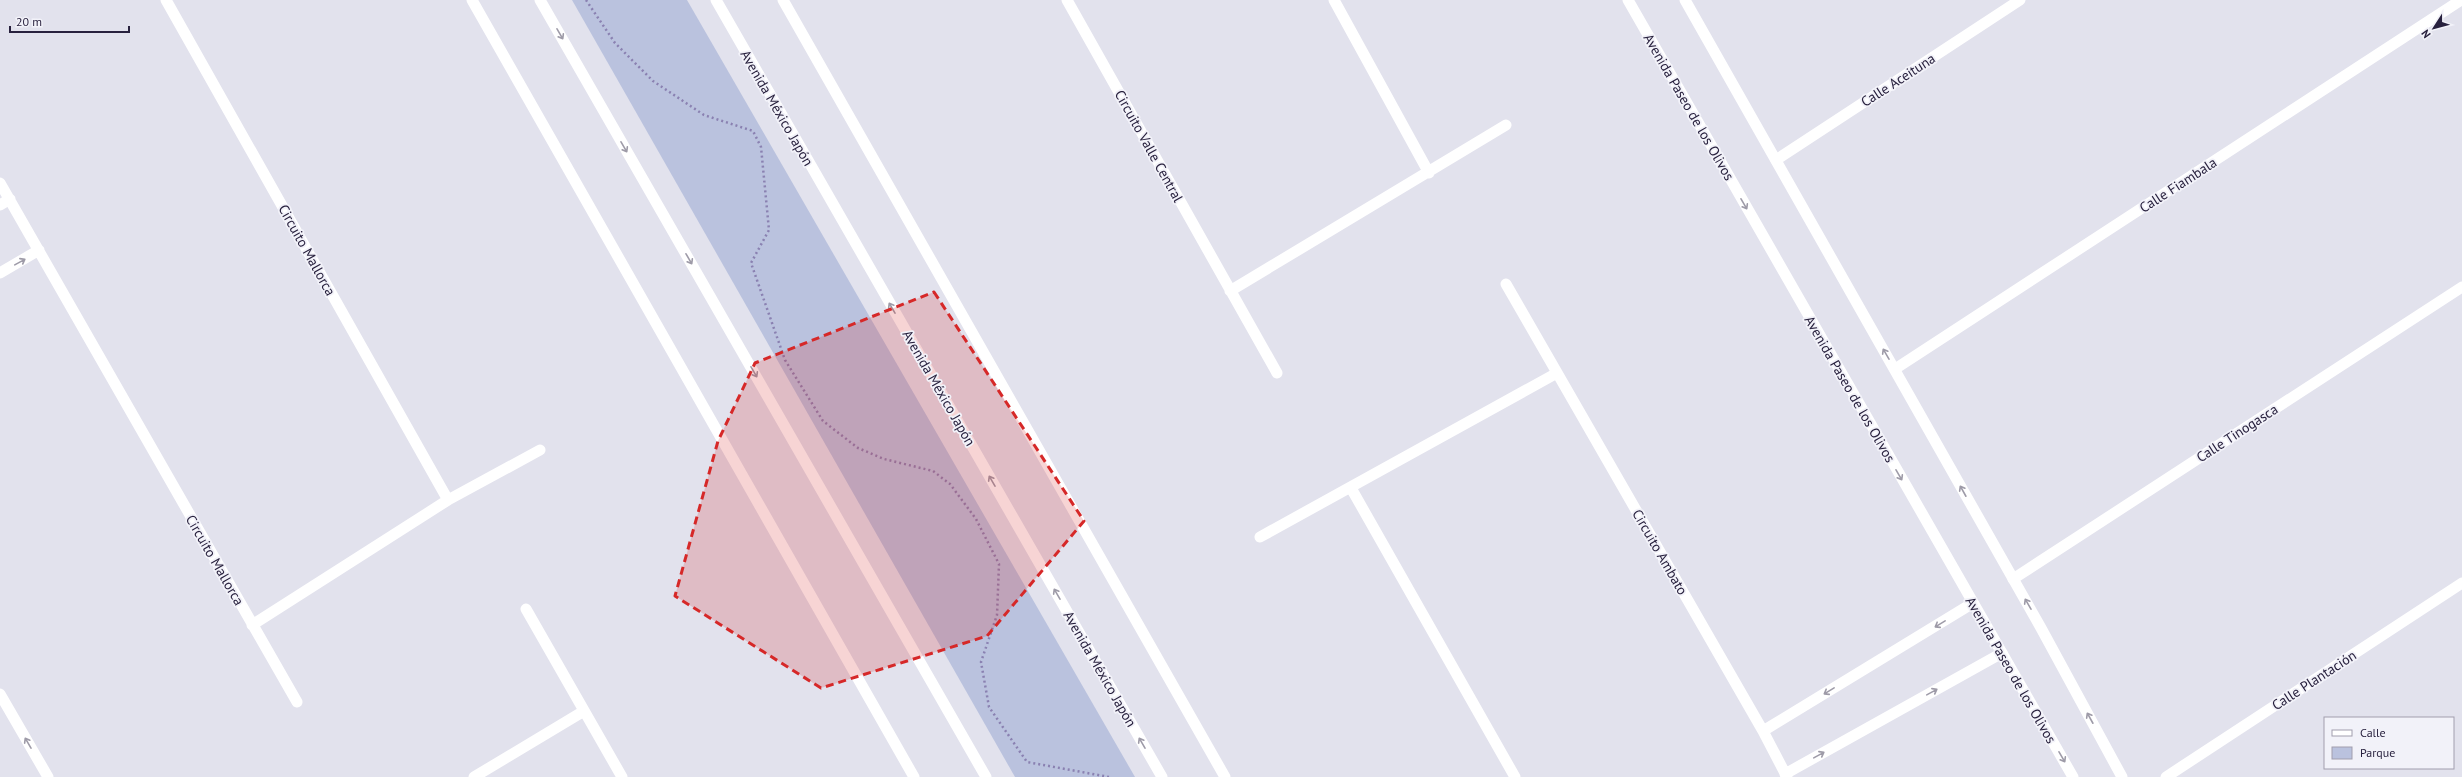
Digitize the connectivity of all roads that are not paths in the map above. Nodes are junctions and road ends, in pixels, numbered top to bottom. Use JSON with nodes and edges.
{"nodes":[{"id":1,"x":166,"y":0,"type":"edge"},
{"id":2,"x":472,"y":0,"type":"edge"},
{"id":3,"x":540,"y":0,"type":"edge"},
{"id":4,"x":716,"y":0,"type":"edge"},
{"id":5,"x":783,"y":0,"type":"edge"},
{"id":6,"x":1067,"y":0,"type":"edge"},
{"id":7,"x":1334,"y":0,"type":"edge"},
{"id":8,"x":1628,"y":0,"type":"edge"},
{"id":9,"x":1685,"y":0,"type":"edge"},
{"id":10,"x":2020,"y":0,"type":"edge"},
{"id":11,"x":2461,"y":0,"type":"edge"},
{"id":12,"x":1506,"y":125,"type":"dead end"},
{"id":13,"x":1776,"y":160,"type":"junction"},
{"id":14,"x":1429,"y":173,"type":"junction"},
{"id":15,"x":0,"y":183,"type":"edge"},
{"id":16,"x":5,"y":202,"type":"edge"},
{"id":17,"x":39,"y":250,"type":"junction"},
{"id":18,"x":0,"y":273,"type":"edge"},
{"id":19,"x":1506,"y":284,"type":"dead end"},
{"id":20,"x":2462,"y":287,"type":"edge"},
{"id":21,"x":1230,"y":291,"type":"junction"},
{"id":22,"x":1895,"y":369,"type":"junction"},
{"id":23,"x":1277,"y":373,"type":"dead end"},
{"id":24,"x":1556,"y":373,"type":"junction"},
{"id":25,"x":540,"y":450,"type":"dead end"},
{"id":26,"x":1351,"y":488,"type":"junction"},
{"id":27,"x":448,"y":500,"type":"junction"},
{"id":28,"x":1260,"y":537,"type":"dead end"},
{"id":29,"x":2013,"y":579,"type":"junction"},
{"id":30,"x":2462,"y":583,"type":"edge"},
{"id":31,"x":1973,"y":603,"type":"junction"},
{"id":32,"x":526,"y":609,"type":"dead end"},
{"id":33,"x":252,"y":625,"type":"junction"},
{"id":34,"x":2002,"y":653,"type":"junction"},
{"id":35,"x":0,"y":694,"type":"edge"},
{"id":36,"x":297,"y":702,"type":"dead end"},
{"id":37,"x":584,"y":711,"type":"junction"},
{"id":38,"x":1763,"y":731,"type":"junction"},
{"id":39,"x":1786,"y":776,"type":"edge"},
{"id":40,"x":48,"y":777,"type":"edge"},
{"id":41,"x":474,"y":777,"type":"edge"},
{"id":42,"x":622,"y":777,"type":"edge"},
{"id":43,"x":914,"y":777,"type":"edge"},
{"id":44,"x":986,"y":777,"type":"edge"},
{"id":45,"x":1162,"y":777,"type":"edge"},
{"id":46,"x":1225,"y":777,"type":"edge"},
{"id":47,"x":1515,"y":777,"type":"edge"},
{"id":48,"x":2073,"y":777,"type":"edge"},
{"id":49,"x":2122,"y":777,"type":"edge"},
{"id":50,"x":2166,"y":777,"type":"edge"}],
"edges":[{"from":1,"to":27,"type":"street","name":"Circuito Mallorca"},
{"from":2,"to":43,"type":"street"},
{"from":3,"to":44,"type":"street","one_way":true},
{"from":45,"to":4,"type":"street","name":"Avenida México Japón","one_way":true},
{"from":5,"to":46,"type":"street"},
{"from":6,"to":21,"type":"street","name":"Circuito Valle Central"},
{"from":7,"to":14,"type":"street"},
{"from":8,"to":31,"type":"street","name":"Avenida Paseo de los Olivos","one_way":true},
{"from":9,"to":13,"type":"street"},
{"from":10,"to":13,"type":"street","name":"Calle Aceituna"},
{"from":11,"to":22,"type":"street","name":"Calle Fiambala"},
{"from":12,"to":14,"type":"street"},
{"from":22,"to":13,"type":"street","one_way":true},
{"from":14,"to":21,"type":"street"},
{"from":15,"to":16,"type":"street","name":"Circuito Mallorca"},
{"from":16,"to":17,"type":"street","name":"Circuito Mallorca"},
{"from":18,"to":17,"type":"street","one_way":true},
{"from":17,"to":33,"type":"street","name":"Circuito Mallorca"},
{"from":19,"to":24,"type":"street","name":"Circuito Ambato"},
{"from":20,"to":29,"type":"street","name":"Calle Tinogasca"},
{"from":21,"to":23,"type":"street","name":"Circuito Valle Central"},
{"from":29,"to":22,"type":"street","one_way":true},
{"from":24,"to":26,"type":"street"},
{"from":24,"to":38,"type":"street","name":"Circuito Ambato"},
{"from":25,"to":27,"type":"street"},
{"from":26,"to":28,"type":"street"},
{"from":26,"to":47,"type":"street"},
{"from":27,"to":33,"type":"street"},
{"from":49,"to":29,"type":"street","one_way":true},
{"from":30,"to":50,"type":"street","name":"Calle Plantación"},
{"from":31,"to":34,"type":"street","name":"Avenida Paseo de los Olivos"},
{"from":31,"to":38,"type":"street","one_way":true},
{"from":32,"to":37,"type":"street"},
{"from":33,"to":36,"type":"street","name":"Circuito Mallorca"},
{"from":39,"to":34,"type":"street","name":"Circuito Ambato","one_way":true},
{"from":34,"to":48,"type":"street","name":"Avenida Paseo de los Olivos","one_way":true},
{"from":40,"to":35,"type":"street","one_way":true},
{"from":37,"to":41,"type":"street"},
{"from":37,"to":42,"type":"street"},
{"from":38,"to":39,"type":"street","name":"Circuito Ambato"}]}
